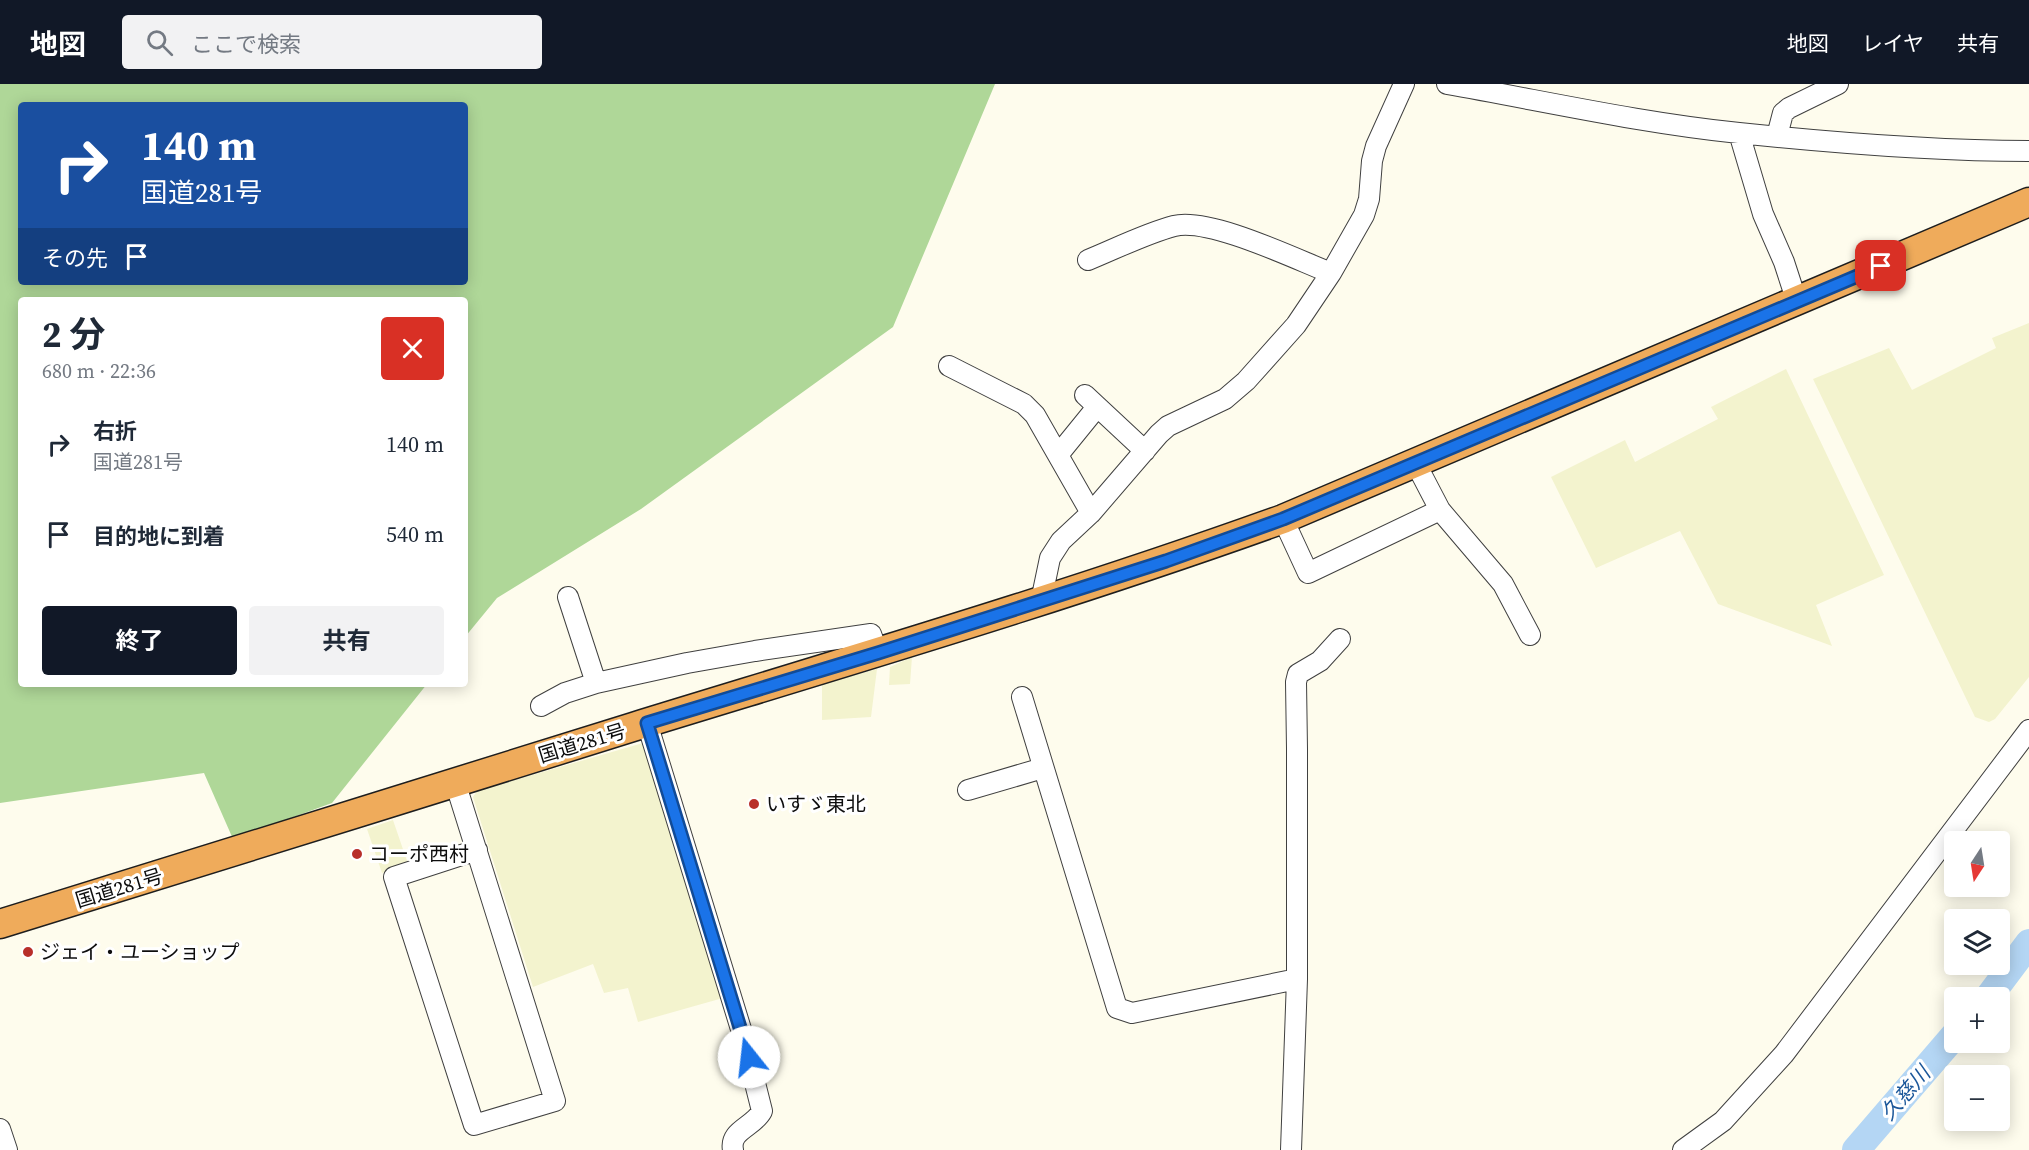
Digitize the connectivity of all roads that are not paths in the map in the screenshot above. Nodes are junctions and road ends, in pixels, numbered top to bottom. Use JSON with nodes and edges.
{"nodes":[{"id":1,"x":1404,"y":84,"type":"edge"},
{"id":2,"x":1448,"y":84,"type":"edge"},
{"id":3,"x":1838,"y":84,"type":"edge"},
{"id":4,"x":1739,"y":133,"type":"junction"},
{"id":5,"x":1777,"y":136,"type":"junction"},
{"id":6,"x":2029,"y":151,"type":"edge"},
{"id":7,"x":2029,"y":202,"type":"edge"},
{"id":8,"x":1088,"y":260,"type":"dead end"},
{"id":9,"x":1331,"y":273,"type":"junction"},
{"id":10,"x":1797,"y":302,"type":"junction"},
{"id":11,"x":949,"y":366,"type":"dead end"},
{"id":12,"x":1145,"y":450,"type":"junction"},
{"id":13,"x":1058,"y":455,"type":"junction"},
{"id":14,"x":1416,"y":464,"type":"junction"},
{"id":15,"x":1440,"y":510,"type":"junction"},
{"id":16,"x":1091,"y":513,"type":"junction"},
{"id":17,"x":1283,"y":519,"type":"junction"},
{"id":18,"x":568,"y":597,"type":"dead end"},
{"id":19,"x":1041,"y":601,"type":"junction"},
{"id":20,"x":1530,"y":635,"type":"dead end"},
{"id":21,"x":1340,"y":639,"type":"dead end"},
{"id":22,"x":878,"y":653,"type":"junction"},
{"id":23,"x":596,"y":683,"type":"junction"},
{"id":24,"x":1022,"y":697,"type":"dead end"},
{"id":25,"x":541,"y":706,"type":"dead end"},
{"id":26,"x":647,"y":723,"type":"junction"},
{"id":27,"x":2029,"y":730,"type":"edge"},
{"id":28,"x":1043,"y":768,"type":"junction"},
{"id":29,"x":455,"y":782,"type":"junction"},
{"id":30,"x":968,"y":790,"type":"dead end"},
{"id":31,"x":477,"y":850,"type":"junction"},
{"id":32,"x":0,"y":924,"type":"edge"},
{"id":33,"x":1297,"y":979,"type":"junction"},
{"id":34,"x":0,"y":1129,"type":"edge"},
{"id":35,"x":7,"y":1150,"type":"edge"},
{"id":36,"x":733,"y":1150,"type":"edge"},
{"id":37,"x":1291,"y":1150,"type":"edge"},
{"id":38,"x":1683,"y":1150,"type":"edge"}],
"edges":[{"from":1,"to":9,"type":"street"},
{"from":2,"to":4,"type":"street"},
{"from":3,"to":5,"type":"street"},
{"from":4,"to":5,"type":"street"},
{"from":4,"to":10,"type":"street"},
{"from":5,"to":6,"type":"street"},
{"from":7,"to":10,"type":"highway","name":"国道281号"},
{"from":8,"to":9,"type":"street"},
{"from":9,"to":12,"type":"street"},
{"from":10,"to":14,"type":"highway","name":"国道281号"},
{"from":11,"to":13,"type":"street"},
{"from":12,"to":13,"type":"street"},
{"from":12,"to":16,"type":"street"},
{"from":13,"to":16,"type":"street"},
{"from":14,"to":15,"type":"street"},
{"from":14,"to":17,"type":"highway","name":"国道281号"},
{"from":15,"to":17,"type":"street"},
{"from":15,"to":20,"type":"street"},
{"from":16,"to":19,"type":"street"},
{"from":17,"to":19,"type":"highway","name":"国道281号"},
{"from":18,"to":23,"type":"street"},
{"from":19,"to":22,"type":"highway","name":"国道281号"},
{"from":21,"to":33,"type":"street"},
{"from":22,"to":23,"type":"street"},
{"from":22,"to":26,"type":"highway","name":"国道281号"},
{"from":23,"to":25,"type":"street"},
{"from":24,"to":28,"type":"street"},
{"from":26,"to":29,"type":"highway","name":"国道281号"},
{"from":26,"to":36,"type":"street"},
{"from":27,"to":38,"type":"street"},
{"from":28,"to":30,"type":"street"},
{"from":28,"to":33,"type":"street"},
{"from":29,"to":31,"type":"street"},
{"from":29,"to":32,"type":"highway","name":"国道281号"},
{"from":31,"to":31,"type":"street"},
{"from":33,"to":37,"type":"street"},
{"from":34,"to":35,"type":"street"}]}
